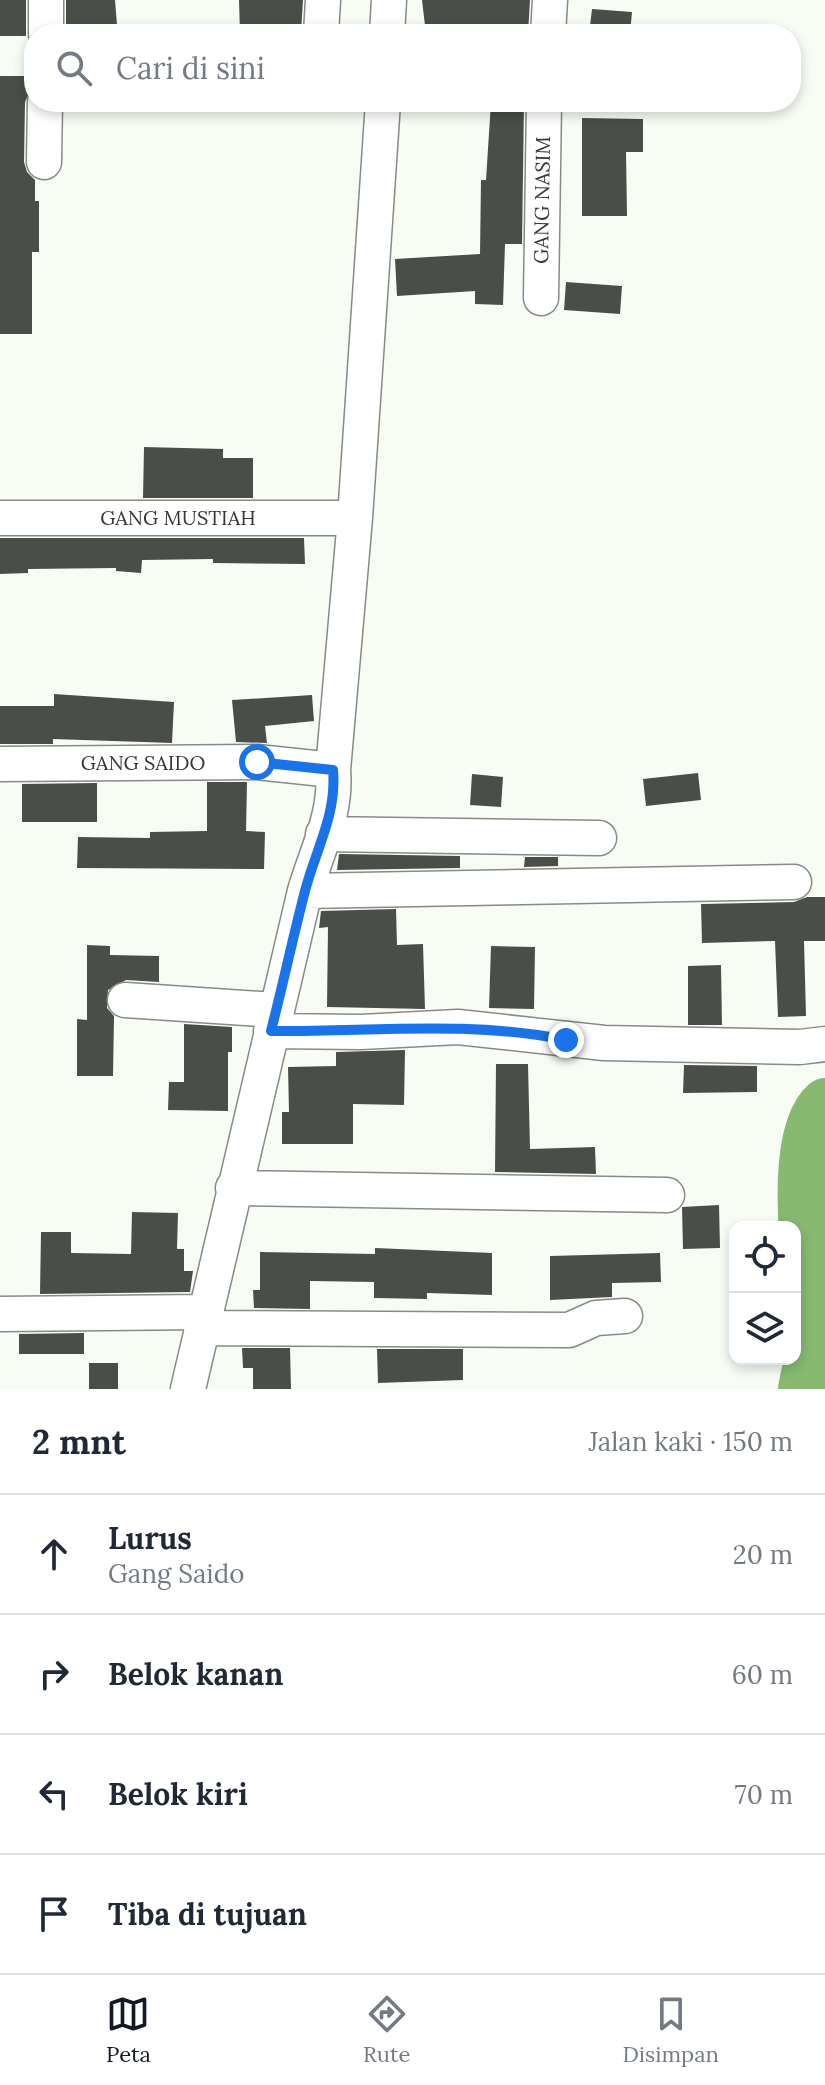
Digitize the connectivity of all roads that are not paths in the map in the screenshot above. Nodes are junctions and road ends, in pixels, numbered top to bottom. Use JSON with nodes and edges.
{"nodes":[{"id":1,"x":46,"y":0,"type":"edge"},
{"id":2,"x":323,"y":0,"type":"edge"},
{"id":3,"x":389,"y":0,"type":"edge"},
{"id":4,"x":550,"y":0,"type":"edge"},
{"id":5,"x":46,"y":24,"type":"edge"},
{"id":6,"x":322,"y":24,"type":"edge"},
{"id":7,"x":388,"y":24,"type":"edge"},
{"id":8,"x":549,"y":24,"type":"edge"},
{"id":9,"x":45,"y":112,"type":"edge"},
{"id":10,"x":382,"y":112,"type":"edge"},
{"id":11,"x":544,"y":112,"type":"edge"},
{"id":12,"x":44,"y":162,"type":"dead end"},
{"id":13,"x":541,"y":298,"type":"dead end"},
{"id":14,"x":0,"y":518,"type":"edge"},
{"id":15,"x":355,"y":518,"type":"junction"},
{"id":16,"x":0,"y":764,"type":"edge"},
{"id":17,"x":333,"y":770,"type":"junction"},
{"id":18,"x":323,"y":834,"type":"junction"},
{"id":19,"x":599,"y":838,"type":"dead end"},
{"id":20,"x":794,"y":882,"type":"dead end"},
{"id":21,"x":305,"y":891,"type":"junction"},
{"id":22,"x":125,"y":1000,"type":"dead end"},
{"id":23,"x":273,"y":1020,"type":"junction"},
{"id":24,"x":825,"y":1044,"type":"edge"},
{"id":25,"x":233,"y":1188,"type":"junction"},
{"id":26,"x":667,"y":1195,"type":"dead end"},
{"id":27,"x":0,"y":1314,"type":"edge"},
{"id":28,"x":625,"y":1316,"type":"dead end"},
{"id":29,"x":203,"y":1320,"type":"junction"},
{"id":30,"x":188,"y":1389,"type":"edge"}],
"edges":[{"from":1,"to":5,"type":"street"},
{"from":2,"to":6,"type":"street"},
{"from":3,"to":7,"type":"street"},
{"from":4,"to":8,"type":"street"},
{"from":9,"to":12,"type":"street"},
{"from":10,"to":15,"type":"street"},
{"from":11,"to":13,"type":"street","name":"GANG NASIM"},
{"from":14,"to":15,"type":"street","name":"GANG MUSTIAH"},
{"from":15,"to":17,"type":"street"},
{"from":16,"to":17,"type":"street","name":"GANG SAIDO"},
{"from":17,"to":18,"type":"street"},
{"from":18,"to":19,"type":"street"},
{"from":18,"to":21,"type":"street"},
{"from":20,"to":21,"type":"street"},
{"from":21,"to":23,"type":"street"},
{"from":22,"to":23,"type":"street"},
{"from":23,"to":24,"type":"street"},
{"from":23,"to":25,"type":"street"},
{"from":25,"to":26,"type":"street"},
{"from":25,"to":29,"type":"street"},
{"from":27,"to":29,"type":"street"},
{"from":28,"to":29,"type":"street"},
{"from":29,"to":30,"type":"street"}]}
